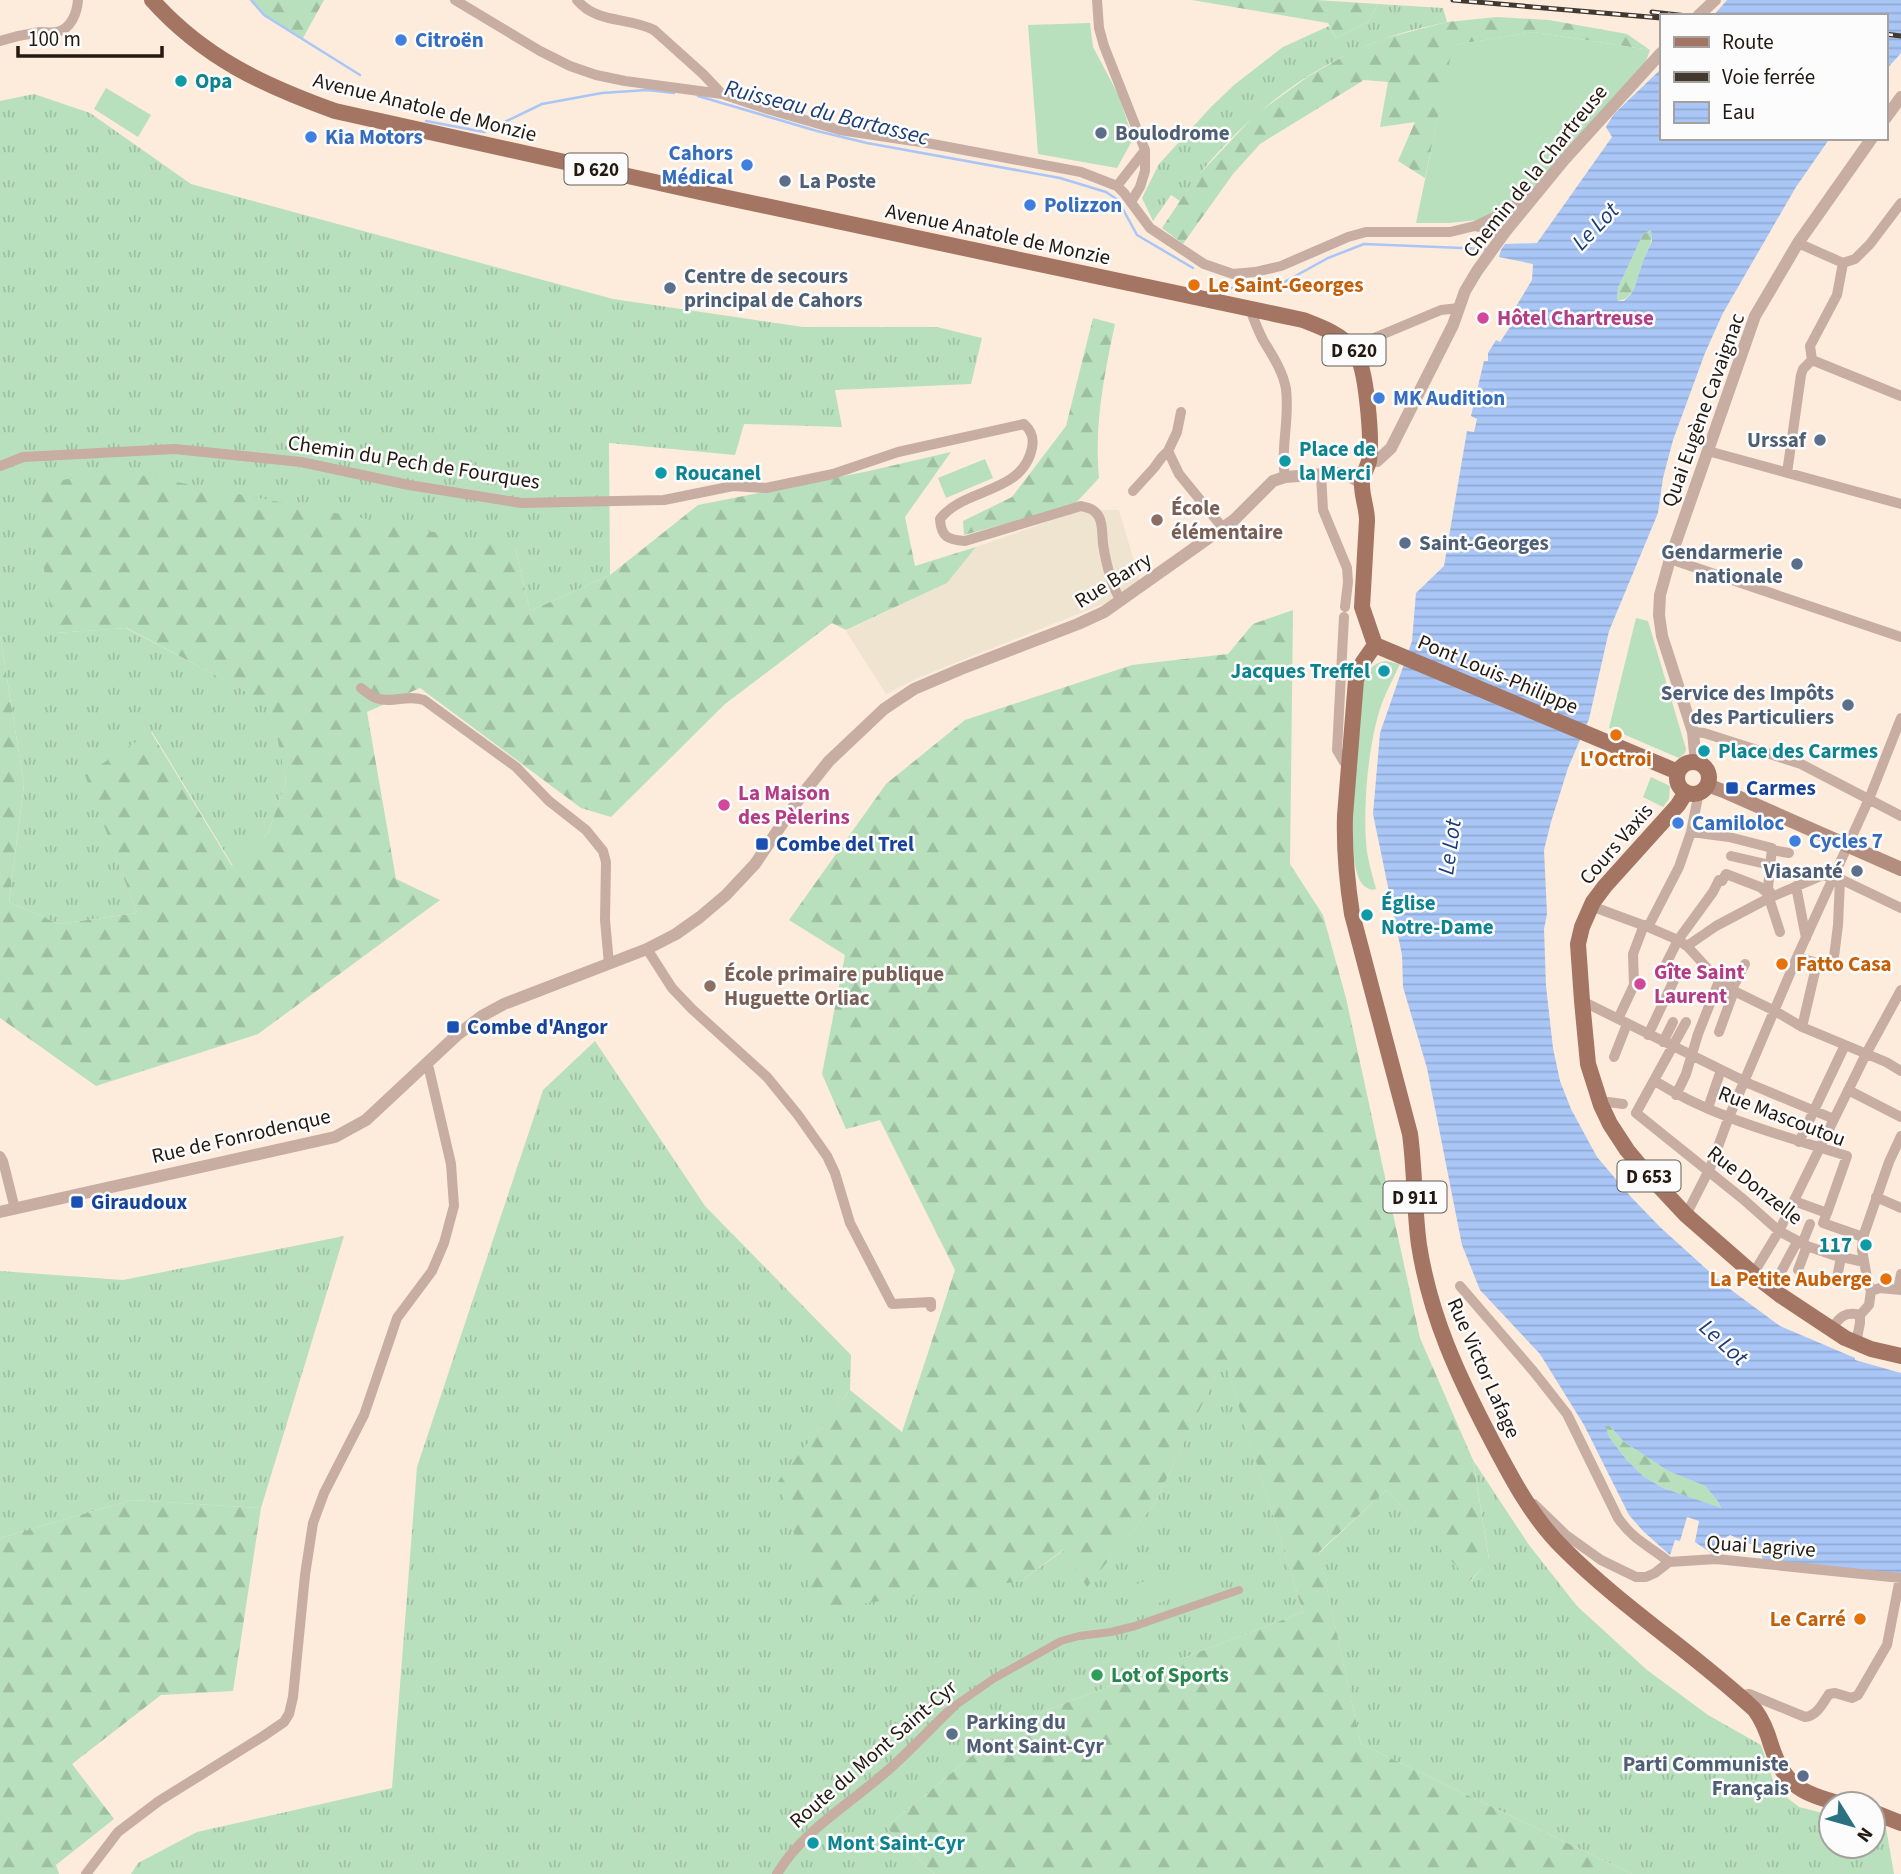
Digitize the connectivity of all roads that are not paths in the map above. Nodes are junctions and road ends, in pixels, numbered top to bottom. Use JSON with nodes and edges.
{"nodes":[{"id":1,"x":78,"y":0,"type":"edge"},
{"id":2,"x":152,"y":0,"type":"edge"},
{"id":3,"x":455,"y":0,"type":"edge"},
{"id":4,"x":577,"y":0,"type":"edge"},
{"id":5,"x":1097,"y":0,"type":"edge"},
{"id":6,"x":1715,"y":0,"type":"edge"},
{"id":7,"x":1700,"y":14,"type":"edge"},
{"id":8,"x":0,"y":41,"type":"edge"},
{"id":9,"x":1660,"y":54,"type":"edge"},
{"id":10,"x":722,"y":94,"type":"junction"},
{"id":11,"x":1901,"y":97,"type":"edge"},
{"id":12,"x":1887,"y":116,"type":"edge"},
{"id":13,"x":1871,"y":140,"type":"edge"},
{"id":14,"x":1145,"y":150,"type":"junction"},
{"id":15,"x":1116,"y":186,"type":"junction"},
{"id":16,"x":1538,"y":192,"type":"junction"},
{"id":17,"x":1130,"y":202,"type":"junction"},
{"id":18,"x":1901,"y":203,"type":"edge"},
{"id":19,"x":1495,"y":218,"type":"junction"},
{"id":20,"x":1475,"y":226,"type":"junction"},
{"id":21,"x":1503,"y":236,"type":"junction"},
{"id":22,"x":1798,"y":243,"type":"junction"},
{"id":23,"x":1843,"y":263,"type":"junction"},
{"id":24,"x":1250,"y":309,"type":"junction"},
{"id":25,"x":1459,"y":309,"type":"junction"},
{"id":26,"x":1354,"y":349,"type":"junction"},
{"id":27,"x":1812,"y":360,"type":"junction"},
{"id":28,"x":1901,"y":396,"type":"edge"},
{"id":29,"x":1181,"y":412,"type":"dead end"},
{"id":30,"x":1708,"y":451,"type":"junction"},
{"id":31,"x":1168,"y":452,"type":"junction"},
{"id":32,"x":1369,"y":461,"type":"junction"},
{"id":33,"x":0,"y":466,"type":"edge"},
{"id":34,"x":1787,"y":473,"type":"junction"},
{"id":35,"x":1321,"y":474,"type":"junction"},
{"id":36,"x":1285,"y":477,"type":"junction"},
{"id":37,"x":1362,"y":484,"type":"junction"},
{"id":38,"x":1133,"y":491,"type":"dead end"},
{"id":39,"x":1901,"y":504,"type":"edge"},
{"id":40,"x":1223,"y":528,"type":"junction"},
{"id":41,"x":1670,"y":559,"type":"junction"},
{"id":42,"x":1121,"y":601,"type":"junction"},
{"id":43,"x":1901,"y":637,"type":"edge"},
{"id":44,"x":1374,"y":645,"type":"junction"},
{"id":45,"x":360,"y":688,"type":"dead end"},
{"id":46,"x":1901,"y":718,"type":"edge"},
{"id":47,"x":1693,"y":732,"type":"junction"},
{"id":48,"x":1696,"y":763,"type":"junction"},
{"id":49,"x":1350,"y":764,"type":"junction"},
{"id":50,"x":1678,"y":772,"type":"junction"},
{"id":51,"x":1697,"y":790,"type":"junction"},
{"id":52,"x":1869,"y":799,"type":"junction"},
{"id":53,"x":1901,"y":816,"type":"edge"},
{"id":54,"x":1691,"y":832,"type":"junction"},
{"id":55,"x":1847,"y":845,"type":"junction"},
{"id":56,"x":1772,"y":850,"type":"junction"},
{"id":57,"x":1789,"y":853,"type":"dead end"},
{"id":58,"x":1731,"y":856,"type":"dead end"},
{"id":59,"x":1770,"y":865,"type":"junction"},
{"id":60,"x":1901,"y":869,"type":"edge"},
{"id":61,"x":1837,"y":878,"type":"junction"},
{"id":62,"x":1796,"y":886,"type":"junction"},
{"id":63,"x":1770,"y":898,"type":"junction"},
{"id":64,"x":1591,"y":906,"type":"junction"},
{"id":65,"x":1901,"y":908,"type":"edge"},
{"id":66,"x":1646,"y":926,"type":"junction"},
{"id":67,"x":1780,"y":932,"type":"dead end"},
{"id":68,"x":1806,"y":938,"type":"junction"},
{"id":69,"x":1682,"y":943,"type":"junction"},
{"id":70,"x":647,"y":949,"type":"junction"},
{"id":71,"x":1797,"y":957,"type":"junction"},
{"id":72,"x":1817,"y":963,"type":"junction"},
{"id":73,"x":609,"y":964,"type":"junction"},
{"id":74,"x":1745,"y":964,"type":"dead end"},
{"id":75,"x":1719,"y":981,"type":"junction"},
{"id":76,"x":1733,"y":990,"type":"junction"},
{"id":77,"x":1901,"y":990,"type":"edge"},
{"id":78,"x":1582,"y":1001,"type":"junction"},
{"id":79,"x":1775,"y":1011,"type":"junction"},
{"id":80,"x":1622,"y":1021,"type":"junction"},
{"id":81,"x":1673,"y":1022,"type":"dead end"},
{"id":82,"x":1686,"y":1022,"type":"dead end"},
{"id":83,"x":1802,"y":1027,"type":"junction"},
{"id":84,"x":1719,"y":1032,"type":"dead end"},
{"id":85,"x":1648,"y":1035,"type":"junction"},
{"id":86,"x":1668,"y":1045,"type":"junction"},
{"id":87,"x":1845,"y":1045,"type":"junction"},
{"id":88,"x":1866,"y":1054,"type":"junction"},
{"id":89,"x":1690,"y":1055,"type":"junction"},
{"id":90,"x":1614,"y":1057,"type":"dead end"},
{"id":91,"x":426,"y":1064,"type":"junction"},
{"id":92,"x":1721,"y":1070,"type":"junction"},
{"id":93,"x":1901,"y":1071,"type":"edge"},
{"id":94,"x":1655,"y":1081,"type":"junction"},
{"id":95,"x":1744,"y":1082,"type":"junction"},
{"id":96,"x":1848,"y":1090,"type":"junction"},
{"id":97,"x":1676,"y":1095,"type":"junction"},
{"id":98,"x":1623,"y":1104,"type":"dead end"},
{"id":99,"x":1601,"y":1105,"type":"junction"},
{"id":100,"x":1708,"y":1108,"type":"junction"},
{"id":101,"x":1812,"y":1111,"type":"junction"},
{"id":102,"x":1729,"y":1117,"type":"junction"},
{"id":103,"x":1901,"y":1117,"type":"edge"},
{"id":104,"x":1834,"y":1119,"type":"junction"},
{"id":105,"x":1901,"y":1136,"type":"edge"},
{"id":106,"x":1799,"y":1142,"type":"junction"},
{"id":107,"x":1819,"y":1148,"type":"junction"},
{"id":108,"x":1898,"y":1151,"type":"edge"},
{"id":109,"x":0,"y":1156,"type":"edge"},
{"id":110,"x":1708,"y":1172,"type":"junction"},
{"id":111,"x":1877,"y":1196,"type":"junction"},
{"id":112,"x":1794,"y":1201,"type":"junction"},
{"id":113,"x":1901,"y":1208,"type":"edge"},
{"id":114,"x":15,"y":1209,"type":"junction"},
{"id":115,"x":0,"y":1212,"type":"edge"},
{"id":116,"x":1827,"y":1213,"type":"junction"},
{"id":117,"x":1686,"y":1214,"type":"junction"},
{"id":118,"x":1810,"y":1224,"type":"dead end"},
{"id":119,"x":1779,"y":1231,"type":"junction"},
{"id":120,"x":1863,"y":1237,"type":"junction"},
{"id":121,"x":1802,"y":1244,"type":"junction"},
{"id":122,"x":1842,"y":1257,"type":"junction"},
{"id":123,"x":1864,"y":1262,"type":"junction"},
{"id":124,"x":1798,"y":1270,"type":"dead end"},
{"id":125,"x":1753,"y":1274,"type":"junction"},
{"id":126,"x":1901,"y":1274,"type":"edge"},
{"id":127,"x":1837,"y":1278,"type":"dead end"},
{"id":128,"x":1460,"y":1286,"type":"dead end"},
{"id":129,"x":1772,"y":1289,"type":"junction"},
{"id":130,"x":1899,"y":1290,"type":"edge"},
{"id":131,"x":1871,"y":1291,"type":"junction"},
{"id":132,"x":932,"y":1307,"type":"dead end"},
{"id":133,"x":1860,"y":1315,"type":"junction"},
{"id":134,"x":1831,"y":1329,"type":"junction"},
{"id":135,"x":1856,"y":1343,"type":"junction"},
{"id":136,"x":1901,"y":1356,"type":"edge"},
{"id":137,"x":1523,"y":1497,"type":"junction"},
{"id":138,"x":1669,"y":1562,"type":"junction"},
{"id":139,"x":1901,"y":1578,"type":"edge"},
{"id":140,"x":1239,"y":1590,"type":"dead end"},
{"id":141,"x":1740,"y":1696,"type":"junction"},
{"id":142,"x":953,"y":1707,"type":"joint"},
{"id":143,"x":1817,"y":1798,"type":"edge"},
{"id":144,"x":86,"y":1874,"type":"edge"},
{"id":145,"x":777,"y":1874,"type":"edge"}],
"edges":[{"from":1,"to":8,"type":"street"},
{"from":2,"to":24,"type":"main road","name":"Avenue Anatole de Monzie","number":"D 620"},
{"from":3,"to":10,"type":"street"},
{"from":4,"to":10,"type":"street"},
{"from":5,"to":14,"type":"street"},
{"from":6,"to":7,"type":"street"},
{"from":9,"to":16,"type":"street","name":"Chemin de la Chartreuse"},
{"from":10,"to":15,"type":"street"},
{"from":11,"to":12,"type":"street"},
{"from":13,"to":22,"type":"street","name":"Quai Eugène Cavaignac"},
{"from":14,"to":15,"type":"street"},
{"from":14,"to":17,"type":"street"},
{"from":15,"to":17,"type":"street"},
{"from":16,"to":19,"type":"street"},
{"from":16,"to":21,"type":"street","name":"Chemin de la Chartreuse"},
{"from":17,"to":20,"type":"street"},
{"from":18,"to":23,"type":"street"},
{"from":19,"to":20,"type":"street"},
{"from":19,"to":21,"type":"street"},
{"from":20,"to":21,"type":"street"},
{"from":21,"to":25,"type":"street","name":"Chemin de la Chartreuse"},
{"from":22,"to":23,"type":"street"},
{"from":22,"to":30,"type":"street","name":"Quai Eugène Cavaignac"},
{"from":23,"to":27,"type":"street"},
{"from":24,"to":26,"type":"main road","name":"Avenue Anatole de Monzie","number":"D 620"},
{"from":24,"to":36,"type":"street"},
{"from":25,"to":26,"type":"street"},
{"from":25,"to":32,"type":"street","name":"Chemin de la Chartreuse"},
{"from":26,"to":32,"type":"main road","number":"D 620"},
{"from":27,"to":28,"type":"street"},
{"from":27,"to":34,"type":"street"},
{"from":29,"to":31,"type":"street"},
{"from":30,"to":34,"type":"street"},
{"from":30,"to":41,"type":"street","name":"Quai Eugène Cavaignac"},
{"from":31,"to":38,"type":"street"},
{"from":31,"to":40,"type":"street"},
{"from":32,"to":37,"type":"main road","number":"D 620"},
{"from":33,"to":42,"type":"street","name":"Chemin du Pech de Fourques"},
{"from":34,"to":39,"type":"street"},
{"from":35,"to":36,"type":"street"},
{"from":35,"to":37,"type":"street"},
{"from":35,"to":49,"type":"street"},
{"from":36,"to":40,"type":"street","name":"Rue Barry"},
{"from":37,"to":44,"type":"main road","number":"D 620"},
{"from":40,"to":42,"type":"street","name":"Rue Barry"},
{"from":41,"to":43,"type":"street"},
{"from":41,"to":47,"type":"street","name":"Quai Eugène Cavaignac"},
{"from":42,"to":70,"type":"street","name":"Rue Barry"},
{"from":44,"to":49,"type":"main road","number":"D 911"},
{"from":44,"to":50,"type":"main road","name":"Pont Louis-Philippe"},
{"from":45,"to":73,"type":"street"},
{"from":46,"to":52,"type":"street"},
{"from":47,"to":48,"type":"street","name":"Quai Eugène Cavaignac"},
{"from":47,"to":52,"type":"street"},
{"from":48,"to":50,"type":"main road"},
{"from":48,"to":51,"type":"main road"},
{"from":49,"to":137,"type":"main road","name":"Rue Victor Lafage","number":"D 911"},
{"from":50,"to":51,"type":"main road"},
{"from":51,"to":54,"type":"street"},
{"from":51,"to":55,"type":"main road"},
{"from":51,"to":64,"type":"main road","name":"Cours Vaxis","number":"D 653"},
{"from":52,"to":53,"type":"street"},
{"from":52,"to":55,"type":"street"},
{"from":54,"to":56,"type":"street"},
{"from":54,"to":66,"type":"street"},
{"from":55,"to":60,"type":"main road"},
{"from":55,"to":61,"type":"street"},
{"from":56,"to":57,"type":"street"},
{"from":56,"to":59,"type":"street"},
{"from":58,"to":59,"type":"street"},
{"from":59,"to":63,"type":"street"},
{"from":61,"to":62,"type":"street"},
{"from":61,"to":65,"type":"street"},
{"from":61,"to":68,"type":"street"},
{"from":61,"to":72,"type":"street"},
{"from":62,"to":63,"type":"street"},
{"from":62,"to":68,"type":"street"},
{"from":63,"to":67,"type":"street"},
{"from":63,"to":69,"type":"street"},
{"from":63,"to":69,"type":"street"},
{"from":64,"to":66,"type":"street"},
{"from":64,"to":78,"type":"main road","name":"Cours Vaxis","number":"D 653"},
{"from":66,"to":69,"type":"street"},
{"from":66,"to":80,"type":"street"},
{"from":68,"to":71,"type":"street"},
{"from":69,"to":75,"type":"street"},
{"from":69,"to":85,"type":"street"},
{"from":70,"to":73,"type":"street","name":"Rue de Fonrodenque"},
{"from":70,"to":132,"type":"street"},
{"from":71,"to":72,"type":"street"},
{"from":71,"to":79,"type":"street"},
{"from":72,"to":83,"type":"street"},
{"from":73,"to":91,"type":"street","name":"Rue de Fonrodenque"},
{"from":74,"to":76,"type":"street"},
{"from":75,"to":76,"type":"street"},
{"from":75,"to":89,"type":"street"},
{"from":76,"to":79,"type":"street"},
{"from":76,"to":84,"type":"street"},
{"from":77,"to":88,"type":"street"},
{"from":78,"to":80,"type":"street"},
{"from":78,"to":99,"type":"main road","number":"D 653"},
{"from":79,"to":83,"type":"street"},
{"from":79,"to":95,"type":"street"},
{"from":80,"to":85,"type":"street"},
{"from":80,"to":90,"type":"street"},
{"from":81,"to":86,"type":"street"},
{"from":82,"to":86,"type":"street"},
{"from":83,"to":87,"type":"street"},
{"from":85,"to":86,"type":"street"},
{"from":86,"to":89,"type":"street"},
{"from":86,"to":94,"type":"street"},
{"from":87,"to":88,"type":"street"},
{"from":87,"to":101,"type":"street"},
{"from":88,"to":93,"type":"street"},
{"from":88,"to":96,"type":"street"},
{"from":89,"to":92,"type":"street"},
{"from":89,"to":97,"type":"street"},
{"from":91,"to":114,"type":"street","name":"Rue de Fonrodenque"},
{"from":91,"to":144,"type":"street"},
{"from":92,"to":95,"type":"street"},
{"from":92,"to":100,"type":"street"},
{"from":94,"to":97,"type":"street","name":"Rue Mascoutou"},
{"from":94,"to":110,"type":"street","name":"Rue Donzelle"},
{"from":95,"to":101,"type":"street"},
{"from":95,"to":102,"type":"street"},
{"from":96,"to":103,"type":"street"},
{"from":96,"to":104,"type":"street"},
{"from":97,"to":100,"type":"street","name":"Rue Mascoutou"},
{"from":98,"to":99,"type":"street"},
{"from":99,"to":117,"type":"main road","number":"D 653"},
{"from":100,"to":102,"type":"street","name":"Rue Mascoutou"},
{"from":101,"to":104,"type":"street"},
{"from":101,"to":106,"type":"street"},
{"from":102,"to":106,"type":"street","name":"Rue Mascoutou"},
{"from":102,"to":110,"type":"street"},
{"from":104,"to":107,"type":"street"},
{"from":105,"to":108,"type":"street"},
{"from":106,"to":107,"type":"street","name":"Rue Mascoutou"},
{"from":107,"to":112,"type":"street"},
{"from":107,"to":116,"type":"street","name":"Rue Mascoutou"},
{"from":108,"to":111,"type":"street"},
{"from":109,"to":114,"type":"street"},
{"from":110,"to":117,"type":"street"},
{"from":110,"to":119,"type":"street","name":"Rue Donzelle"},
{"from":111,"to":113,"type":"street"},
{"from":111,"to":120,"type":"street"},
{"from":112,"to":116,"type":"street"},
{"from":112,"to":119,"type":"street"},
{"from":114,"to":115,"type":"street","name":"Rue de Fonrodenque"},
{"from":116,"to":120,"type":"street"},
{"from":117,"to":125,"type":"main road","number":"D 653"},
{"from":118,"to":121,"type":"street"},
{"from":119,"to":121,"type":"street","name":"Rue Donzelle"},
{"from":119,"to":125,"type":"street"},
{"from":120,"to":123,"type":"street"},
{"from":121,"to":122,"type":"street","name":"Rue Donzelle"},
{"from":121,"to":124,"type":"street"},
{"from":121,"to":129,"type":"street"},
{"from":122,"to":123,"type":"street","name":"Rue Donzelle"},
{"from":122,"to":127,"type":"street"},
{"from":123,"to":131,"type":"street"},
{"from":125,"to":129,"type":"main road","number":"D 653"},
{"from":126,"to":130,"type":"street"},
{"from":128,"to":138,"type":"street"},
{"from":129,"to":134,"type":"main road","number":"D 653"},
{"from":130,"to":131,"type":"street"},
{"from":131,"to":133,"type":"street"},
{"from":133,"to":134,"type":"street"},
{"from":133,"to":135,"type":"street"},
{"from":134,"to":135,"type":"main road","number":"D 653"},
{"from":135,"to":136,"type":"main road","number":"D 653"},
{"from":137,"to":138,"type":"street","name":"Quai Lagrive"},
{"from":137,"to":141,"type":"main road","name":"Rue Victor Lafage","number":"D 911"},
{"from":138,"to":139,"type":"street","name":"Quai Lagrive"},
{"from":139,"to":141,"type":"street"},
{"from":140,"to":142,"type":"street","name":"Route du Mont Saint-Cyr"},
{"from":141,"to":143,"type":"main road","name":"Rue Victor Lafage","number":"D 911"},
{"from":142,"to":145,"type":"street","name":"Route du Mont Saint-Cyr"}]}
